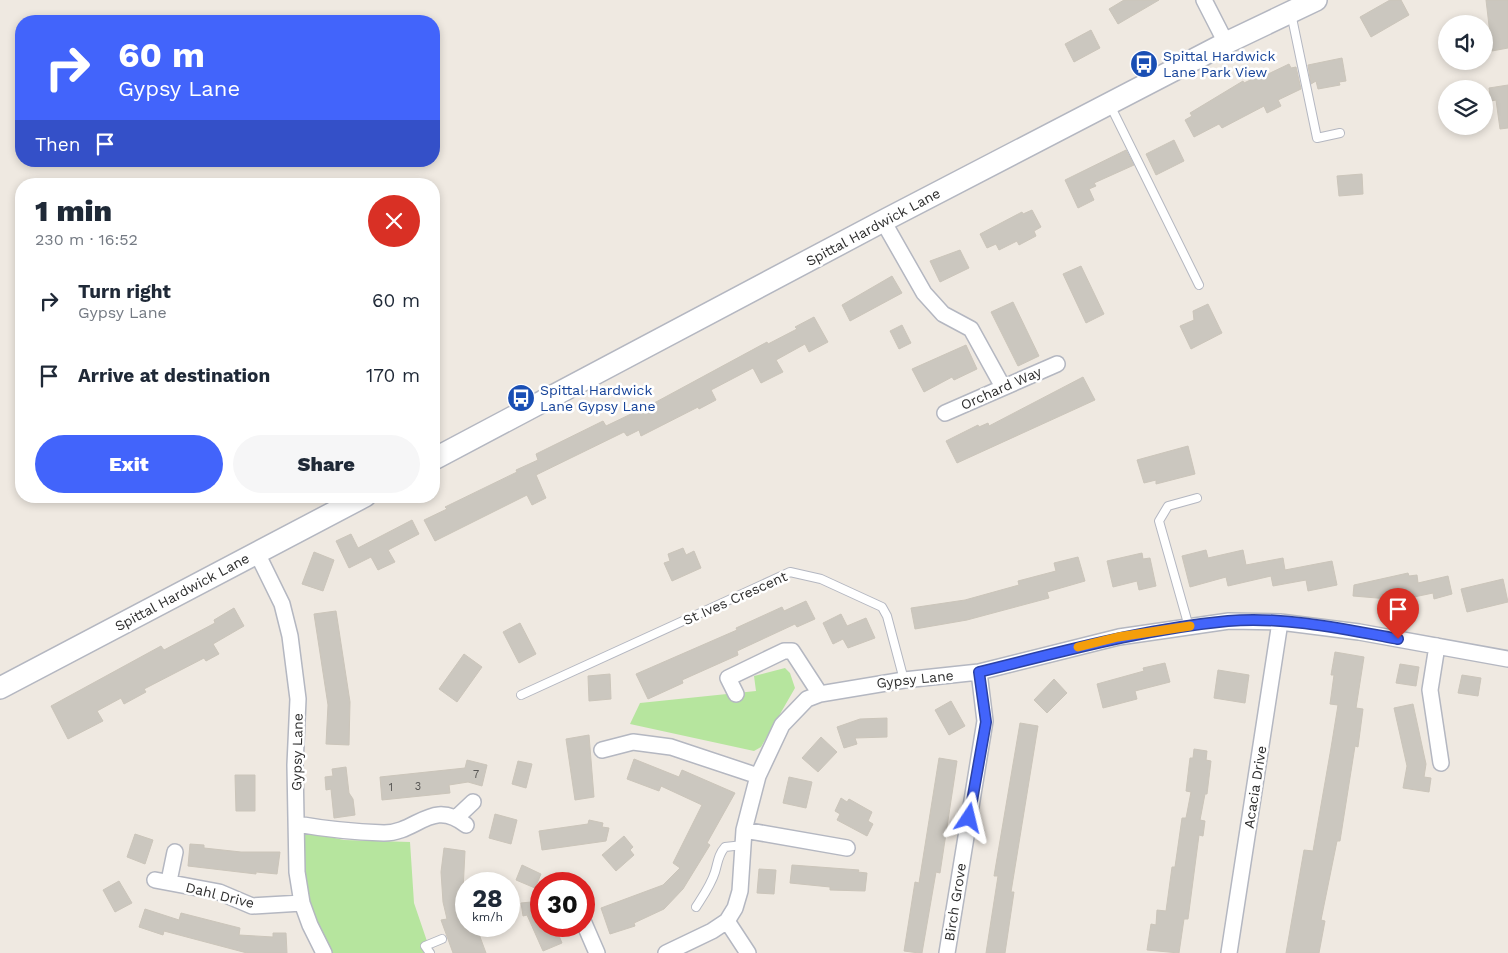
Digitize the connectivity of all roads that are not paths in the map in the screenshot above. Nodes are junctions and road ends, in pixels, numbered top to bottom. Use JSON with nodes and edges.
{"nodes":[{"id":1,"x":1204,"y":0,"type":"edge"},
{"id":2,"x":1316,"y":0,"type":"edge"},
{"id":3,"x":1290,"y":11,"type":"junction"},
{"id":4,"x":1226,"y":43,"type":"junction"},
{"id":5,"x":1109,"y":103,"type":"junction"},
{"id":6,"x":1340,"y":133,"type":"dead end"},
{"id":7,"x":882,"y":221,"type":"junction"},
{"id":8,"x":1199,"y":285,"type":"dead end"},
{"id":9,"x":1057,"y":364,"type":"dead end"},
{"id":10,"x":1003,"y":387,"type":"junction"},
{"id":11,"x":945,"y":413,"type":"dead end"},
{"id":12,"x":440,"y":456,"type":"edge"},
{"id":13,"x":1197,"y":498,"type":"dead end"},
{"id":14,"x":351,"y":503,"type":"edge"},
{"id":15,"x":257,"y":553,"type":"junction"},
{"id":16,"x":1280,"y":622,"type":"junction"},
{"id":17,"x":1189,"y":627,"type":"junction"},
{"id":18,"x":1436,"y":646,"type":"junction"},
{"id":19,"x":1508,"y":659,"type":"edge"},
{"id":20,"x":979,"y":672,"type":"junction"},
{"id":21,"x":904,"y":680,"type":"junction"},
{"id":22,"x":0,"y":688,"type":"edge"},
{"id":23,"x":736,"y":694,"type":"dead end"},
{"id":24,"x":820,"y":694,"type":"junction"},
{"id":25,"x":521,"y":695,"type":"dead end"},
{"id":26,"x":602,"y":750,"type":"dead end"},
{"id":27,"x":1440,"y":763,"type":"dead end"},
{"id":28,"x":758,"y":776,"type":"junction"},
{"id":29,"x":473,"y":802,"type":"dead end"},
{"id":30,"x":297,"y":824,"type":"junction"},
{"id":31,"x":743,"y":838,"type":"junction"},
{"id":32,"x":847,"y":848,"type":"dead end"},
{"id":33,"x":175,"y":852,"type":"dead end"},
{"id":34,"x":302,"y":903,"type":"junction"},
{"id":35,"x":696,"y":907,"type":"dead end"},
{"id":36,"x":727,"y":921,"type":"junction"},
{"id":37,"x":590,"y":937,"type":"edge"},
{"id":38,"x":442,"y":939,"type":"dead end"},
{"id":39,"x":324,"y":953,"type":"edge"},
{"id":40,"x":430,"y":953,"type":"edge"},
{"id":41,"x":597,"y":953,"type":"edge"},
{"id":42,"x":666,"y":953,"type":"edge"},
{"id":43,"x":748,"y":953,"type":"edge"},
{"id":44,"x":947,"y":953,"type":"edge"},
{"id":45,"x":1229,"y":953,"type":"edge"}],
"edges":[{"from":1,"to":4,"type":"street"},
{"from":2,"to":3,"type":"street","name":"Spittal Hardwick Lane"},
{"from":3,"to":4,"type":"street","name":"Spittal Hardwick Lane"},
{"from":3,"to":6,"type":"lane"},
{"from":4,"to":5,"type":"street","name":"Spittal Hardwick Lane"},
{"from":5,"to":7,"type":"street","name":"Spittal Hardwick Lane"},
{"from":5,"to":8,"type":"lane"},
{"from":7,"to":10,"type":"street"},
{"from":7,"to":12,"type":"street","name":"Spittal Hardwick Lane"},
{"from":9,"to":10,"type":"street","name":"Orchard Way"},
{"from":10,"to":11,"type":"street","name":"Orchard Way"},
{"from":13,"to":17,"type":"lane"},
{"from":14,"to":15,"type":"street","name":"Spittal Hardwick Lane"},
{"from":15,"to":22,"type":"street","name":"Spittal Hardwick Lane"},
{"from":15,"to":30,"type":"street","name":"Gypsy Lane"},
{"from":16,"to":17,"type":"street","name":"Gypsy Lane"},
{"from":16,"to":18,"type":"street","name":"Gypsy Lane"},
{"from":16,"to":45,"type":"street","name":"Acacia Drive"},
{"from":17,"to":20,"type":"street","name":"Gypsy Lane"},
{"from":18,"to":19,"type":"street","name":"Gypsy Lane"},
{"from":18,"to":27,"type":"street"},
{"from":20,"to":21,"type":"street","name":"Gypsy Lane"},
{"from":20,"to":44,"type":"street","name":"Birch Grove"},
{"from":21,"to":24,"type":"street","name":"Gypsy Lane"},
{"from":21,"to":25,"type":"lane","name":"St Ives Crescent"},
{"from":23,"to":24,"type":"street"},
{"from":24,"to":28,"type":"street","name":"Gypsy Lane"},
{"from":26,"to":28,"type":"street"},
{"from":28,"to":31,"type":"street","name":"Gypsy Lane"},
{"from":29,"to":30,"type":"street"},
{"from":30,"to":34,"type":"street","name":"Gypsy Lane"},
{"from":31,"to":32,"type":"street"},
{"from":31,"to":35,"type":"lane"},
{"from":31,"to":36,"type":"street","name":"Gypsy Lane"},
{"from":33,"to":34,"type":"street","name":"Dahl Drive"},
{"from":34,"to":39,"type":"street","name":"Gypsy Lane"},
{"from":36,"to":42,"type":"street"},
{"from":36,"to":43,"type":"street"},
{"from":37,"to":41,"type":"street"},
{"from":38,"to":40,"type":"lane"}]}
